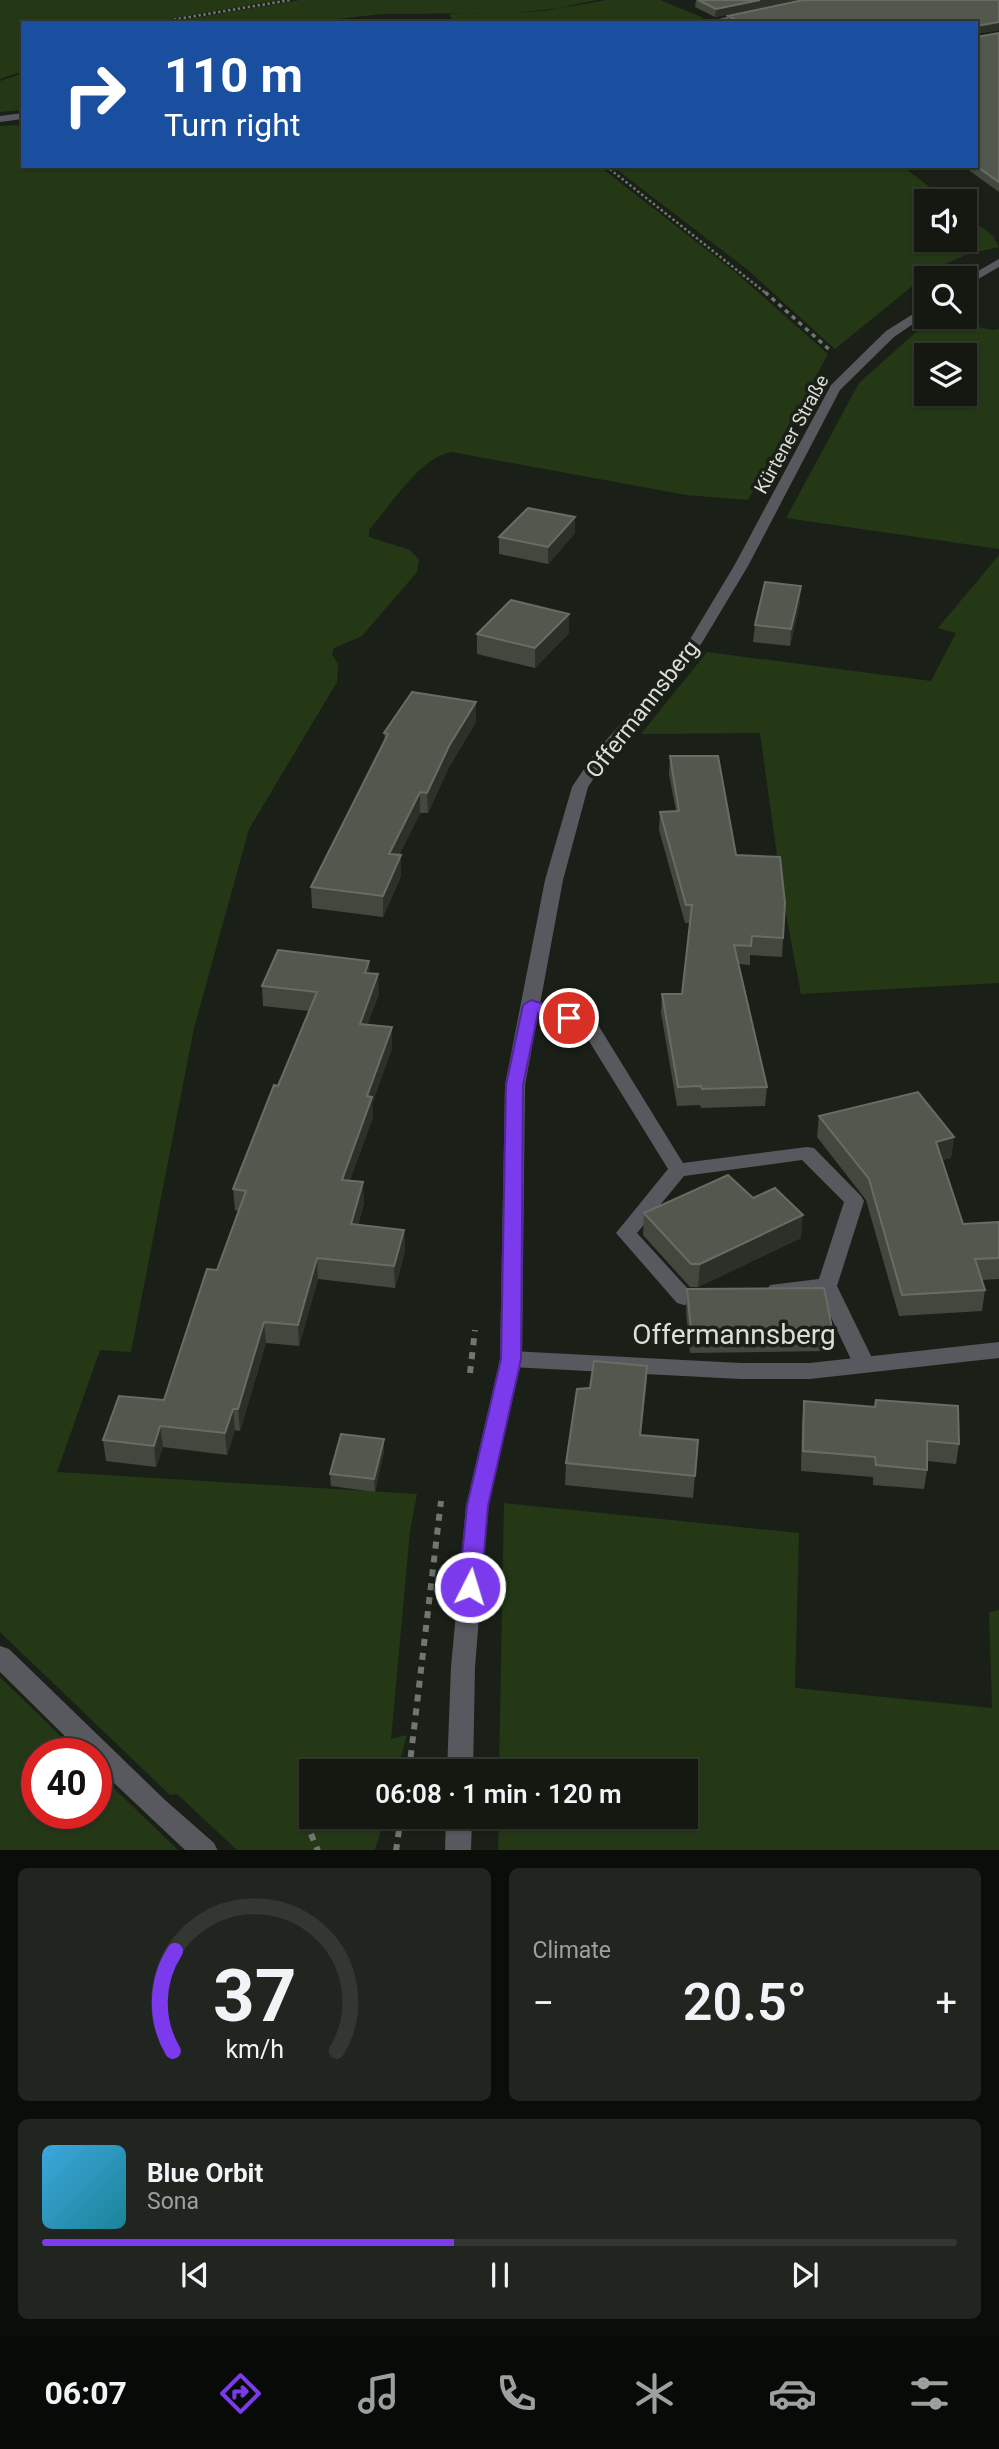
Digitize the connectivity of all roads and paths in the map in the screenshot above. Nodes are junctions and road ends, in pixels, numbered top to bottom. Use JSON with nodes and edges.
{"nodes":[{"id":1,"x":290,"y":0,"type":"edge"},
{"id":2,"x":760,"y":12,"type":"edge"},
{"id":3,"x":166,"y":21,"type":"edge"},
{"id":4,"x":716,"y":21,"type":"edge"},
{"id":5,"x":21,"y":116,"type":"edge"},
{"id":6,"x":0,"y":119,"type":"edge"},
{"id":7,"x":609,"y":168,"type":"edge"},
{"id":8,"x":999,"y":262,"type":"edge"},
{"id":9,"x":977,"y":276,"type":"edge"},
{"id":10,"x":914,"y":318,"type":"edge"},
{"id":11,"x":850,"y":369,"type":"junction"},
{"id":12,"x":741,"y":566,"type":"joint"},
{"id":13,"x":531,"y":1005,"type":"junction"},
{"id":14,"x":678,"y":1170,"type":"junction"},
{"id":15,"x":827,"y":1286,"type":"junction"},
{"id":16,"x":762,"y":1291,"type":"edge"},
{"id":17,"x":736,"y":1294,"type":"edge"},
{"id":18,"x":999,"y":1350,"type":"edge"},
{"id":19,"x":511,"y":1359,"type":"junction"},
{"id":20,"x":864,"y":1364,"type":"junction"},
{"id":21,"x":0,"y":1656,"type":"edge"},
{"id":22,"x":460,"y":1759,"type":"edge"},
{"id":23,"x":399,"y":1829,"type":"edge"},
{"id":24,"x":459,"y":1829,"type":"edge"},
{"id":25,"x":311,"y":1834,"type":"dead end"},
{"id":26,"x":205,"y":1850,"type":"edge"},
{"id":27,"x":318,"y":1850,"type":"edge"},
{"id":28,"x":396,"y":1850,"type":"edge"},
{"id":29,"x":458,"y":1850,"type":"edge"}],
"edges":[{"from":1,"to":3,"type":"path"},
{"from":2,"to":4,"type":"street"},
{"from":5,"to":6,"type":"street"},
{"from":7,"to":11,"type":"path"},
{"from":8,"to":9,"type":"street"},
{"from":10,"to":11,"type":"street","name":"Kürtener Straße"},
{"from":11,"to":12,"type":"street","name":"Kürtener Straße"},
{"from":12,"to":13,"type":"street","name":"Offermannsberg"},
{"from":13,"to":14,"type":"street"},
{"from":13,"to":19,"type":"street","name":"Offermannsberg"},
{"from":14,"to":15,"type":"street"},
{"from":14,"to":17,"type":"street"},
{"from":15,"to":16,"type":"street"},
{"from":15,"to":20,"type":"street"},
{"from":18,"to":20,"type":"street","name":"Offermannsberg"},
{"from":19,"to":20,"type":"street","name":"Offermannsberg"},
{"from":19,"to":22,"type":"street","name":"Offermannsberg"},
{"from":21,"to":26,"type":"street"},
{"from":23,"to":28,"type":"path"},
{"from":24,"to":29,"type":"street"},
{"from":25,"to":27,"type":"path"}]}
